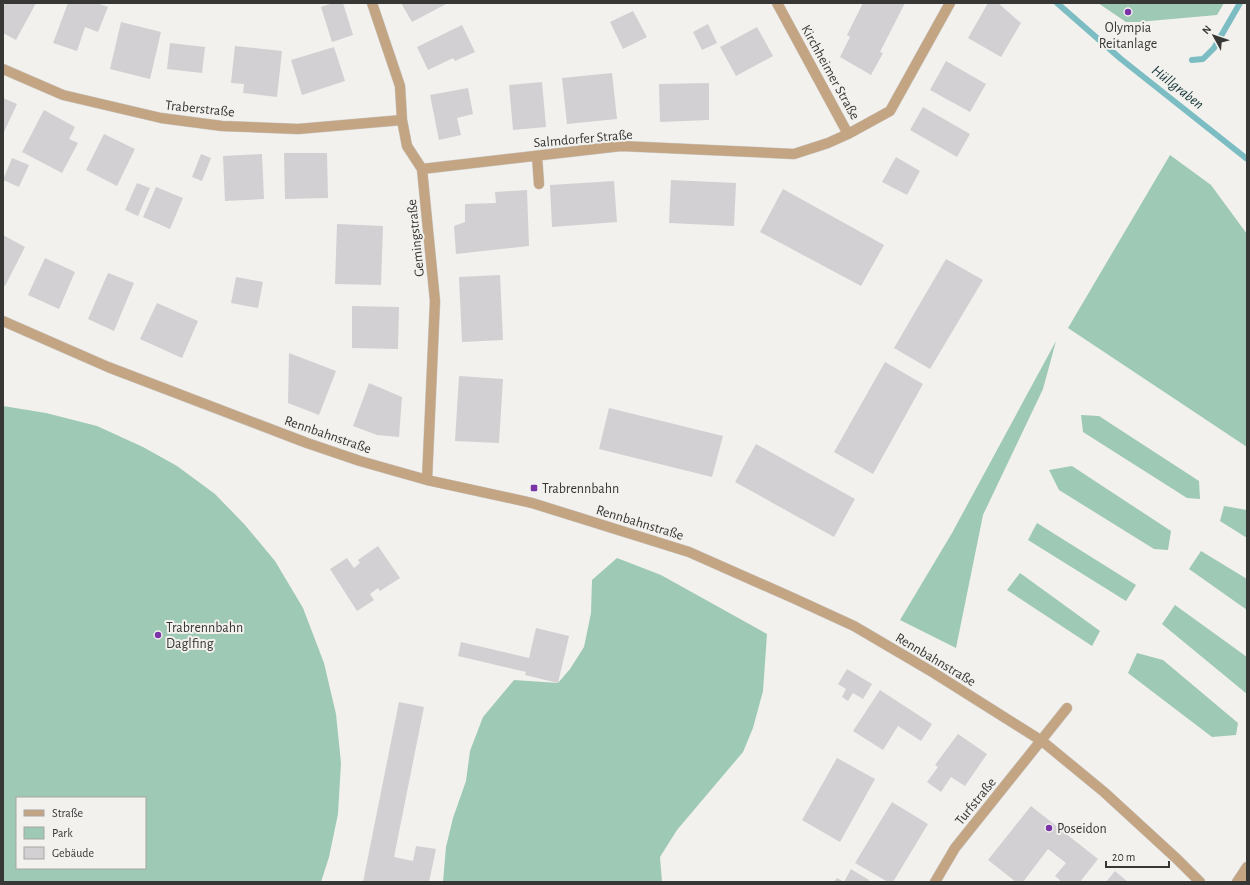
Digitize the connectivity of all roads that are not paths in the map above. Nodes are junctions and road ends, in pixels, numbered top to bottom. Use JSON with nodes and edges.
{"nodes":[{"id":1,"x":372,"y":3,"type":"edge"},
{"id":2,"x":777,"y":3,"type":"edge"},
{"id":3,"x":950,"y":3,"type":"edge"},
{"id":4,"x":3,"y":69,"type":"edge"},
{"id":5,"x":402,"y":120,"type":"junction"},
{"id":6,"x":848,"y":134,"type":"junction"},
{"id":7,"x":537,"y":156,"type":"junction"},
{"id":8,"x":422,"y":169,"type":"junction"},
{"id":9,"x":539,"y":184,"type":"dead end"},
{"id":10,"x":3,"y":321,"type":"edge"},
{"id":11,"x":427,"y":480,"type":"junction"},
{"id":12,"x":1067,"y":708,"type":"dead end"},
{"id":13,"x":1042,"y":741,"type":"junction"},
{"id":14,"x":1247,"y":866,"type":"edge"},
{"id":15,"x":935,"y":882,"type":"edge"},
{"id":16,"x":1200,"y":882,"type":"edge"},
{"id":17,"x":1237,"y":882,"type":"edge"}],
"edges":[{"from":1,"to":5,"type":"street","name":"Gemingstraße"},
{"from":2,"to":6,"type":"street","name":"Kirchheimer Straße"},
{"from":3,"to":6,"type":"street"},
{"from":4,"to":5,"type":"street","name":"Traberstraße"},
{"from":5,"to":8,"type":"street","name":"Gemingstraße"},
{"from":6,"to":7,"type":"street","name":"Salmdorfer Straße"},
{"from":7,"to":8,"type":"street","name":"Salmdorfer Straße"},
{"from":7,"to":9,"type":"street"},
{"from":8,"to":11,"type":"street","name":"Gemingstraße"},
{"from":10,"to":11,"type":"street","name":"Rennbahnstraße"},
{"from":11,"to":13,"type":"street","name":"Rennbahnstraße"},
{"from":12,"to":13,"type":"street","name":"Turfstraße"},
{"from":13,"to":15,"type":"street","name":"Turfstraße"},
{"from":13,"to":16,"type":"street","name":"Rennbahnstraße"},
{"from":14,"to":17,"type":"street"}]}
